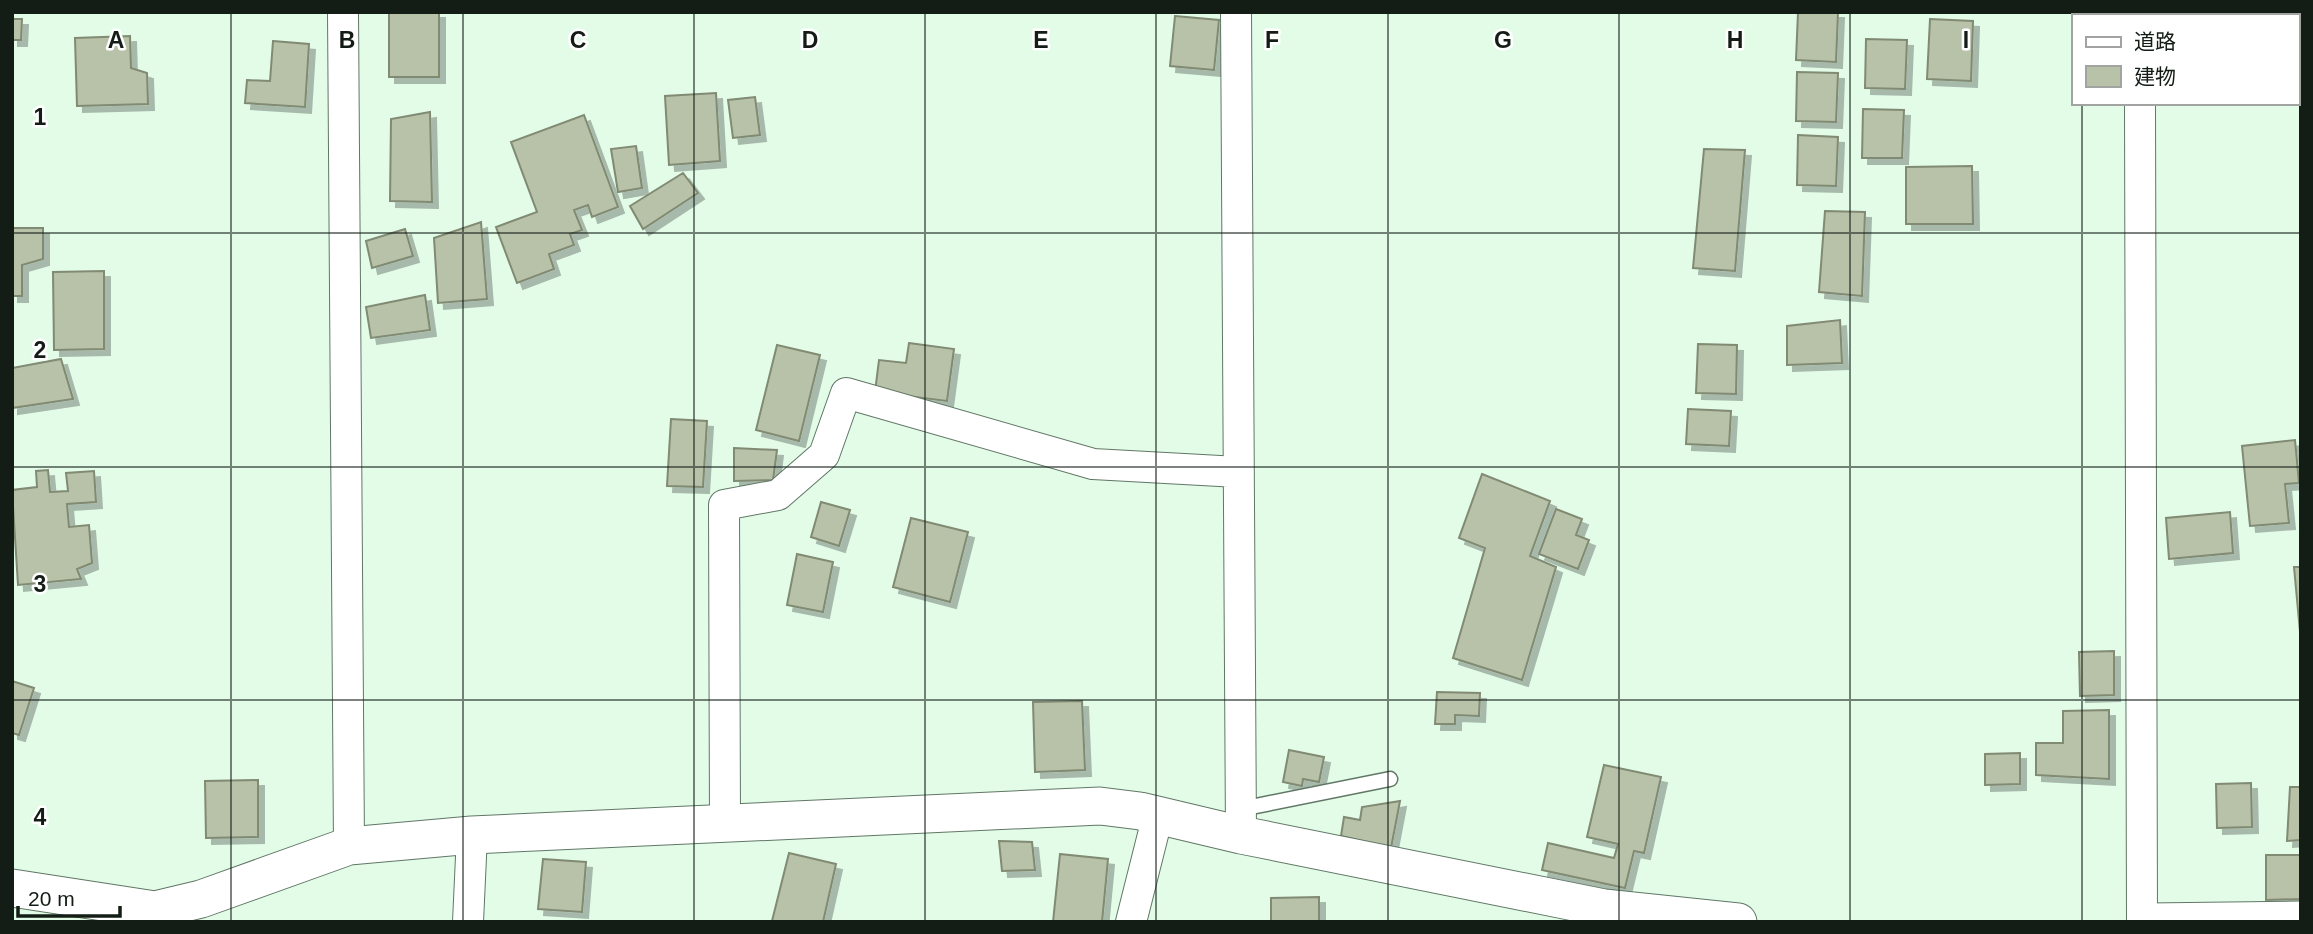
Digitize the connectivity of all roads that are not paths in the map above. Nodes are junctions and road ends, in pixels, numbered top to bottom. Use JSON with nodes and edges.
{"nodes":[{"id":1,"x":343,"y":12,"type":"edge"},
{"id":2,"x":1236,"y":12,"type":"edge"},
{"id":3,"x":2140,"y":105,"type":"edge"},
{"id":4,"x":1238,"y":472,"type":"junction"},
{"id":5,"x":1390,"y":779,"type":"dead end"},
{"id":6,"x":1158,"y":815,"type":"junction"},
{"id":7,"x":1241,"y":822,"type":"junction"},
{"id":8,"x":725,"y":823,"type":"junction"},
{"id":9,"x":471,"y":835,"type":"junction"},
{"id":10,"x":349,"y":846,"type":"junction"},
{"id":11,"x":12,"y":888,"type":"edge"},
{"id":12,"x":1603,"y":915,"type":"edge"},
{"id":13,"x":2301,"y":920,"type":"edge"},
{"id":14,"x":2154,"y":921,"type":"edge"},
{"id":15,"x":468,"y":922,"type":"edge"},
{"id":16,"x":1131,"y":922,"type":"edge"},
{"id":17,"x":1738,"y":922,"type":"edge"}],
"edges":[{"from":1,"to":10,"type":"street"},
{"from":2,"to":4,"type":"street"},
{"from":3,"to":14,"type":"street"},
{"from":4,"to":7,"type":"street"},
{"from":4,"to":8,"type":"street"},
{"from":5,"to":7,"type":"lane"},
{"from":6,"to":7,"type":"street"},
{"from":6,"to":8,"type":"street"},
{"from":6,"to":16,"type":"street"},
{"from":7,"to":12,"type":"street"},
{"from":8,"to":9,"type":"street"},
{"from":9,"to":10,"type":"street"},
{"from":9,"to":15,"type":"street"},
{"from":10,"to":11,"type":"street"},
{"from":12,"to":17,"type":"street"},
{"from":13,"to":14,"type":"street"}]}
